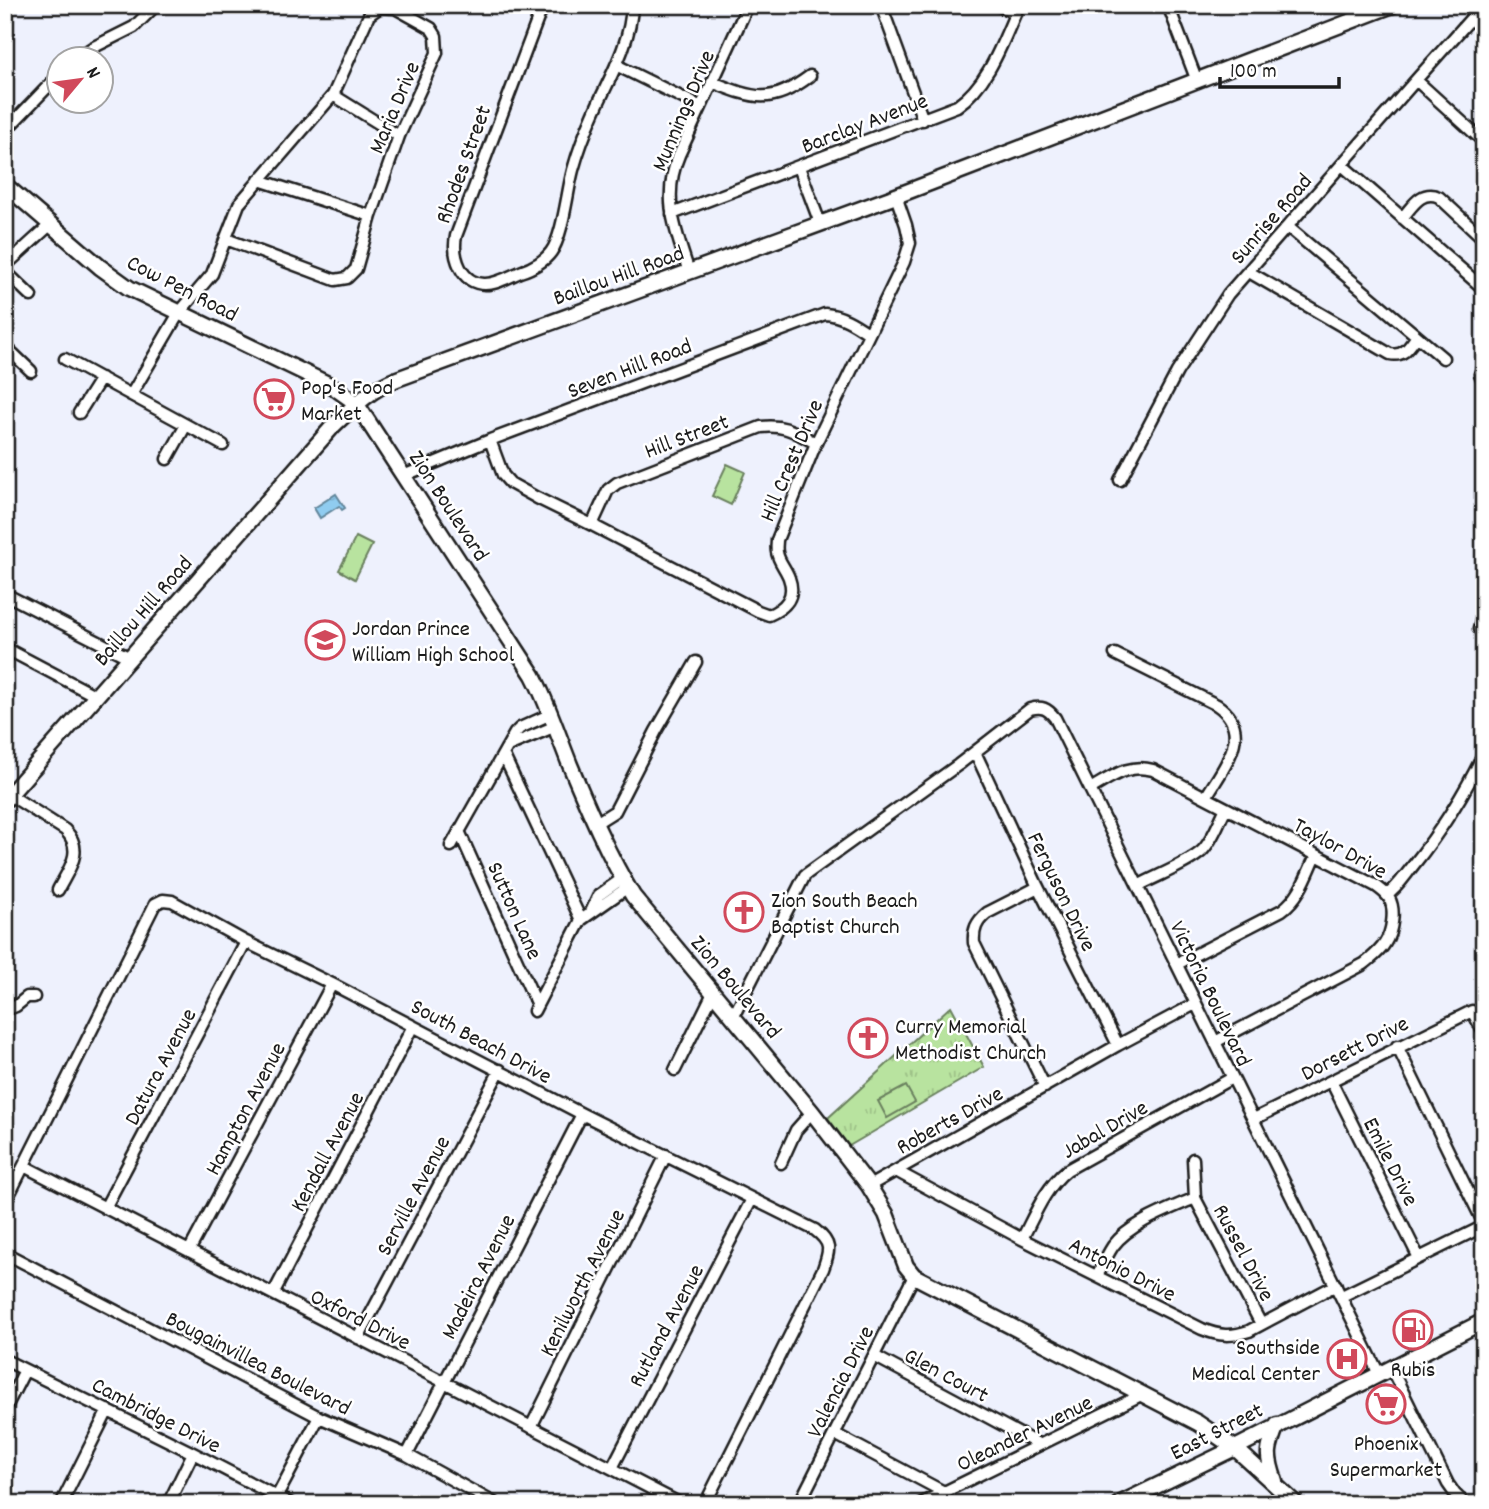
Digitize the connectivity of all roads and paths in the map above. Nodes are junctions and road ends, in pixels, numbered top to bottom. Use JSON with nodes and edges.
{"nodes":[{"id":1,"x":156,"y":5,"type":"edge"},
{"id":2,"x":542,"y":5,"type":"edge"},
{"id":3,"x":632,"y":5,"type":"edge"},
{"id":4,"x":748,"y":5,"type":"edge"},
{"id":5,"x":881,"y":5,"type":"edge"},
{"id":6,"x":998,"y":5,"type":"edge"},
{"id":7,"x":1168,"y":5,"type":"edge"},
{"id":8,"x":1393,"y":5,"type":"edge"},
{"id":9,"x":1483,"y":5,"type":"edge"},
{"id":10,"x":1017,"y":9,"type":"edge"},
{"id":11,"x":94,"y":46,"type":"edge"},
{"id":12,"x":616,"y":65,"type":"junction"},
{"id":13,"x":810,"y":76,"type":"dead end"},
{"id":14,"x":1416,"y":80,"type":"junction"},
{"id":15,"x":1198,"y":81,"type":"junction"},
{"id":16,"x":712,"y":82,"type":"junction"},
{"id":17,"x":46,"y":89,"type":"edge"},
{"id":18,"x":333,"y":95,"type":"junction"},
{"id":19,"x":701,"y":107,"type":"junction"},
{"id":20,"x":923,"y":120,"type":"junction"},
{"id":21,"x":5,"y":131,"type":"edge"},
{"id":22,"x":399,"y":136,"type":"junction"},
{"id":23,"x":1484,"y":142,"type":"edge"},
{"id":24,"x":1342,"y":165,"type":"junction"},
{"id":25,"x":799,"y":167,"type":"junction"},
{"id":26,"x":259,"y":180,"type":"junction"},
{"id":27,"x":5,"y":185,"type":"edge"},
{"id":28,"x":895,"y":196,"type":"junction"},
{"id":29,"x":672,"y":214,"type":"junction"},
{"id":30,"x":371,"y":216,"type":"junction"},
{"id":31,"x":1402,"y":218,"type":"junction"},
{"id":32,"x":820,"y":223,"type":"junction"},
{"id":33,"x":51,"y":224,"type":"junction"},
{"id":34,"x":1289,"y":227,"type":"junction"},
{"id":35,"x":226,"y":239,"type":"junction"},
{"id":36,"x":1484,"y":239,"type":"edge"},
{"id":37,"x":5,"y":268,"type":"edge"},
{"id":38,"x":689,"y":272,"type":"junction"},
{"id":39,"x":1250,"y":272,"type":"junction"},
{"id":40,"x":1484,"y":289,"type":"edge"},
{"id":41,"x":31,"y":296,"type":"dead end"},
{"id":42,"x":179,"y":313,"type":"junction"},
{"id":43,"x":868,"y":333,"type":"junction"},
{"id":44,"x":1418,"y":337,"type":"junction"},
{"id":45,"x":5,"y":346,"type":"edge"},
{"id":46,"x":1443,"y":358,"type":"dead end"},
{"id":47,"x":65,"y":359,"type":"dead end"},
{"id":48,"x":1484,"y":362,"type":"edge"},
{"id":49,"x":31,"y":371,"type":"dead end"},
{"id":50,"x":101,"y":378,"type":"junction"},
{"id":51,"x":1484,"y":383,"type":"edge"},
{"id":52,"x":131,"y":395,"type":"junction"},
{"id":53,"x":356,"y":403,"type":"junction"},
{"id":54,"x":79,"y":413,"type":"dead end"},
{"id":55,"x":186,"y":425,"type":"junction"},
{"id":56,"x":490,"y":440,"type":"junction"},
{"id":57,"x":816,"y":443,"type":"junction"},
{"id":58,"x":223,"y":445,"type":"dead end"},
{"id":59,"x":167,"y":459,"type":"dead end"},
{"id":60,"x":403,"y":475,"type":"junction"},
{"id":61,"x":1120,"y":480,"type":"dead end"},
{"id":62,"x":592,"y":525,"type":"junction"},
{"id":63,"x":5,"y":594,"type":"edge"},
{"id":64,"x":1484,"y":610,"type":"edge"},
{"id":65,"x":1479,"y":629,"type":"dead end"},
{"id":66,"x":5,"y":648,"type":"edge"},
{"id":67,"x":1115,"y":654,"type":"dead end"},
{"id":68,"x":130,"y":658,"type":"junction"},
{"id":69,"x":696,"y":662,"type":"dead end"},
{"id":70,"x":96,"y":696,"type":"junction"},
{"id":71,"x":553,"y":720,"type":"junction"},
{"id":72,"x":505,"y":750,"type":"junction"},
{"id":73,"x":975,"y":752,"type":"junction"},
{"id":74,"x":1484,"y":753,"type":"edge"},
{"id":75,"x":1090,"y":789,"type":"junction"},
{"id":76,"x":7,"y":797,"type":"edge"},
{"id":77,"x":1206,"y":797,"type":"junction"},
{"id":78,"x":1226,"y":808,"type":"junction"},
{"id":79,"x":596,"y":823,"type":"junction"},
{"id":80,"x":459,"y":831,"type":"junction"},
{"id":81,"x":451,"y":846,"type":"dead end"},
{"id":82,"x":1316,"y":855,"type":"junction"},
{"id":83,"x":625,"y":883,"type":"junction"},
{"id":84,"x":1138,"y":886,"type":"junction"},
{"id":85,"x":1038,"y":887,"type":"junction"},
{"id":86,"x":58,"y":890,"type":"dead end"},
{"id":87,"x":1387,"y":895,"type":"junction"},
{"id":88,"x":581,"y":920,"type":"junction"},
{"id":89,"x":246,"y":942,"type":"junction"},
{"id":90,"x":1177,"y":964,"type":"junction"},
{"id":91,"x":332,"y":984,"type":"junction"},
{"id":92,"x":713,"y":993,"type":"junction"},
{"id":93,"x":34,"y":997,"type":"dead end"},
{"id":94,"x":1195,"y":1004,"type":"junction"},
{"id":95,"x":5,"y":1010,"type":"edge"},
{"id":96,"x":733,"y":1017,"type":"junction"},
{"id":97,"x":413,"y":1026,"type":"junction"},
{"id":98,"x":1484,"y":1033,"type":"edge"},
{"id":99,"x":1215,"y":1042,"type":"junction"},
{"id":100,"x":1118,"y":1045,"type":"junction"},
{"id":101,"x":1397,"y":1046,"type":"junction"},
{"id":102,"x":500,"y":1070,"type":"junction"},
{"id":103,"x":675,"y":1070,"type":"dead end"},
{"id":104,"x":1232,"y":1079,"type":"junction"},
{"id":105,"x":1331,"y":1081,"type":"junction"},
{"id":106,"x":1045,"y":1087,"type":"junction"},
{"id":107,"x":812,"y":1112,"type":"junction"},
{"id":108,"x":582,"y":1114,"type":"junction"},
{"id":109,"x":1254,"y":1119,"type":"junction"},
{"id":110,"x":666,"y":1155,"type":"junction"},
{"id":111,"x":1193,"y":1159,"type":"dead end"},
{"id":112,"x":781,"y":1163,"type":"dead end"},
{"id":113,"x":24,"y":1166,"type":"junction"},
{"id":114,"x":896,"y":1171,"type":"junction"},
{"id":115,"x":869,"y":1186,"type":"junction"},
{"id":116,"x":1195,"y":1198,"type":"junction"},
{"id":117,"x":752,"y":1199,"type":"junction"},
{"id":118,"x":5,"y":1203,"type":"edge"},
{"id":119,"x":106,"y":1208,"type":"junction"},
{"id":120,"x":1484,"y":1225,"type":"edge"},
{"id":121,"x":1022,"y":1239,"type":"junction"},
{"id":122,"x":189,"y":1251,"type":"junction"},
{"id":123,"x":5,"y":1253,"type":"edge"},
{"id":124,"x":1419,"y":1258,"type":"junction"},
{"id":125,"x":915,"y":1276,"type":"junction"},
{"id":126,"x":1097,"y":1276,"type":"junction"},
{"id":127,"x":1336,"y":1285,"type":"junction"},
{"id":128,"x":273,"y":1294,"type":"junction"},
{"id":129,"x":1342,"y":1296,"type":"junction"},
{"id":130,"x":1484,"y":1321,"type":"edge"},
{"id":131,"x":1261,"y":1324,"type":"junction"},
{"id":132,"x":358,"y":1338,"type":"junction"},
{"id":133,"x":874,"y":1356,"type":"junction"},
{"id":134,"x":5,"y":1360,"type":"edge"},
{"id":135,"x":25,"y":1370,"type":"junction"},
{"id":136,"x":1385,"y":1371,"type":"junction"},
{"id":137,"x":444,"y":1382,"type":"junction"},
{"id":138,"x":1143,"y":1394,"type":"junction"},
{"id":139,"x":5,"y":1409,"type":"edge"},
{"id":140,"x":108,"y":1410,"type":"junction"},
{"id":141,"x":319,"y":1417,"type":"junction"},
{"id":142,"x":1277,"y":1425,"type":"junction"},
{"id":143,"x":530,"y":1427,"type":"junction"},
{"id":144,"x":835,"y":1434,"type":"junction"},
{"id":145,"x":1040,"y":1445,"type":"junction"},
{"id":146,"x":1235,"y":1448,"type":"junction"},
{"id":147,"x":193,"y":1452,"type":"junction"},
{"id":148,"x":407,"y":1455,"type":"junction"},
{"id":149,"x":612,"y":1468,"type":"junction"},
{"id":150,"x":1275,"y":1484,"type":"junction"},
{"id":151,"x":944,"y":1492,"type":"junction"},
{"id":152,"x":275,"y":1500,"type":"edge"},
{"id":153,"x":61,"y":1504,"type":"edge"},
{"id":154,"x":168,"y":1504,"type":"edge"},
{"id":155,"x":291,"y":1504,"type":"edge"},
{"id":156,"x":496,"y":1504,"type":"edge"},
{"id":157,"x":681,"y":1504,"type":"edge"},
{"id":158,"x":705,"y":1504,"type":"edge"},
{"id":159,"x":799,"y":1504,"type":"edge"},
{"id":160,"x":920,"y":1504,"type":"edge"},
{"id":161,"x":1119,"y":1504,"type":"edge"},
{"id":162,"x":1296,"y":1504,"type":"edge"},
{"id":163,"x":1465,"y":1504,"type":"edge"}],
"edges":[{"from":1,"to":11,"type":"street"},
{"from":2,"to":12,"type":"street","name":"Rhodes Street"},
{"from":3,"to":12,"type":"street","name":"Rhodes Street"},
{"from":4,"to":16,"type":"street","name":"Munnings Drive"},
{"from":5,"to":20,"type":"street"},
{"from":6,"to":10,"type":"street"},
{"from":7,"to":15,"type":"street"},
{"from":8,"to":15,"type":"main road","name":"Baillou Hill Road"},
{"from":9,"to":14,"type":"street","name":"Sunrise Road"},
{"from":10,"to":20,"type":"street","name":"Barclay Avenue"},
{"from":12,"to":19,"type":"street"},
{"from":13,"to":16,"type":"street"},
{"from":14,"to":23,"type":"street"},
{"from":14,"to":24,"type":"street","name":"Sunrise Road"},
{"from":15,"to":28,"type":"main road","name":"Baillou Hill Road"},
{"from":16,"to":19,"type":"street","name":"Munnings Drive"},
{"from":17,"to":21,"type":"street"},
{"from":18,"to":22,"type":"street"},
{"from":18,"to":22,"type":"street","name":"Maria Drive"},
{"from":18,"to":26,"type":"street","name":"Maria Drive"},
{"from":19,"to":29,"type":"street","name":"Munnings Drive"},
{"from":20,"to":25,"type":"street","name":"Barclay Avenue"},
{"from":22,"to":30,"type":"street","name":"Maria Drive"},
{"from":24,"to":31,"type":"street"},
{"from":24,"to":34,"type":"street","name":"Sunrise Road"},
{"from":25,"to":29,"type":"street","name":"Barclay Avenue"},
{"from":25,"to":32,"type":"street"},
{"from":26,"to":30,"type":"street"},
{"from":26,"to":35,"type":"street","name":"Maria Drive"},
{"from":27,"to":33,"type":"main road","name":"Cow Pen Road"},
{"from":28,"to":32,"type":"main road","name":"Baillou Hill Road"},
{"from":28,"to":43,"type":"street","name":"Hill Crest Drive"},
{"from":29,"to":38,"type":"street","name":"Munnings Drive"},
{"from":30,"to":35,"type":"street","name":"Maria Drive"},
{"from":31,"to":36,"type":"street"},
{"from":31,"to":40,"type":"street"},
{"from":32,"to":38,"type":"main road","name":"Baillou Hill Road"},
{"from":33,"to":37,"type":"street"},
{"from":33,"to":42,"type":"main road","name":"Cow Pen Road"},
{"from":34,"to":39,"type":"street","name":"Sunrise Road"},
{"from":34,"to":44,"type":"street"},
{"from":35,"to":42,"type":"street","name":"Maria Drive"},
{"from":37,"to":41,"type":"street"},
{"from":38,"to":53,"type":"main road","name":"Baillou Hill Road"},
{"from":39,"to":44,"type":"street"},
{"from":39,"to":61,"type":"street","name":"Sunrise Road"},
{"from":42,"to":52,"type":"street","name":"Maria Drive"},
{"from":42,"to":53,"type":"main road","name":"Cow Pen Road"},
{"from":43,"to":56,"type":"street","name":"Seven Hill Road"},
{"from":43,"to":57,"type":"street","name":"Hill Crest Drive"},
{"from":44,"to":46,"type":"street"},
{"from":45,"to":49,"type":"street"},
{"from":47,"to":50,"type":"street"},
{"from":48,"to":51,"type":"street"},
{"from":50,"to":52,"type":"street"},
{"from":50,"to":54,"type":"street"},
{"from":52,"to":55,"type":"street"},
{"from":53,"to":60,"type":"main road","name":"Zion Boulevard"},
{"from":53,"to":68,"type":"main road","name":"Baillou Hill Road"},
{"from":55,"to":58,"type":"street"},
{"from":55,"to":59,"type":"street"},
{"from":56,"to":60,"type":"street","name":"Seven Hill Road"},
{"from":56,"to":62,"type":"street","name":"Hill Crest Drive"},
{"from":57,"to":62,"type":"street","name":"Hill Street"},
{"from":57,"to":62,"type":"street","name":"Hill Crest Drive"},
{"from":60,"to":71,"type":"main road","name":"Zion Boulevard"},
{"from":63,"to":68,"type":"street"},
{"from":64,"to":65,"type":"street"},
{"from":66,"to":70,"type":"street"},
{"from":67,"to":77,"type":"street"},
{"from":68,"to":70,"type":"main road","name":"Baillou Hill Road"},
{"from":69,"to":79,"type":"street"},
{"from":70,"to":76,"type":"main road","name":"Baillou Hill Road"},
{"from":71,"to":72,"type":"street"},
{"from":71,"to":79,"type":"main road","name":"Zion Boulevard"},
{"from":72,"to":80,"type":"street"},
{"from":72,"to":88,"type":"street"},
{"from":73,"to":75,"type":"street","name":"Victoria Boulevard"},
{"from":73,"to":85,"type":"street","name":"Ferguson Drive"},
{"from":73,"to":96,"type":"street"},
{"from":74,"to":87,"type":"street"},
{"from":75,"to":77,"type":"street","name":"Taylor Drive"},
{"from":75,"to":84,"type":"street","name":"Victoria Boulevard"},
{"from":76,"to":86,"type":"street"},
{"from":77,"to":78,"type":"street","name":"Taylor Drive"},
{"from":78,"to":82,"type":"street","name":"Taylor Drive"},
{"from":78,"to":84,"type":"street"},
{"from":79,"to":83,"type":"main road","name":"Zion Boulevard"},
{"from":80,"to":81,"type":"street"},
{"from":80,"to":88,"type":"street","name":"Sutton Lane"},
{"from":82,"to":87,"type":"street","name":"Taylor Drive"},
{"from":82,"to":90,"type":"street"},
{"from":83,"to":88,"type":"street"},
{"from":83,"to":92,"type":"main road","name":"Zion Boulevard"},
{"from":84,"to":90,"type":"street","name":"Victoria Boulevard"},
{"from":85,"to":100,"type":"street","name":"Ferguson Drive"},
{"from":85,"to":106,"type":"street"},
{"from":87,"to":99,"type":"street","name":"Taylor Drive"},
{"from":89,"to":91,"type":"street","name":"South Beach Drive"},
{"from":89,"to":113,"type":"street","name":"South Beach Drive"},
{"from":89,"to":119,"type":"street","name":"Datura Avenue"},
{"from":90,"to":94,"type":"street","name":"Victoria Boulevard"},
{"from":91,"to":97,"type":"street","name":"South Beach Drive"},
{"from":91,"to":122,"type":"street","name":"Hampton Avenue"},
{"from":92,"to":96,"type":"main road","name":"Zion Boulevard"},
{"from":92,"to":103,"type":"street"},
{"from":93,"to":95,"type":"street"},
{"from":94,"to":99,"type":"street","name":"Victoria Boulevard"},
{"from":94,"to":100,"type":"street","name":"Roberts Drive"},
{"from":96,"to":107,"type":"main road","name":"Zion Boulevard"},
{"from":97,"to":102,"type":"street","name":"South Beach Drive"},
{"from":97,"to":128,"type":"street","name":"Kendall Avenue"},
{"from":98,"to":101,"type":"street","name":"Dorsett Drive"},
{"from":99,"to":104,"type":"street","name":"Victoria Boulevard"},
{"from":100,"to":106,"type":"street","name":"Roberts Drive"},
{"from":101,"to":105,"type":"street","name":"Dorsett Drive"},
{"from":101,"to":120,"type":"street"},
{"from":102,"to":108,"type":"street","name":"South Beach Drive"},
{"from":102,"to":132,"type":"street","name":"Serville Avenue"},
{"from":104,"to":109,"type":"street","name":"Victoria Boulevard"},
{"from":104,"to":121,"type":"street","name":"Jabal Drive"},
{"from":105,"to":109,"type":"street","name":"Dorsett Drive"},
{"from":105,"to":124,"type":"street","name":"Emile Drive"},
{"from":106,"to":114,"type":"street","name":"Roberts Drive"},
{"from":107,"to":112,"type":"street"},
{"from":107,"to":115,"type":"main road","name":"Zion Boulevard"},
{"from":108,"to":110,"type":"street","name":"South Beach Drive"},
{"from":108,"to":137,"type":"street","name":"Madeira Avenue"},
{"from":109,"to":127,"type":"street","name":"Victoria Boulevard"},
{"from":110,"to":117,"type":"street","name":"South Beach Drive"},
{"from":110,"to":143,"type":"street","name":"Kenilworth Avenue"},
{"from":111,"to":116,"type":"street","name":"Russel Drive"},
{"from":113,"to":118,"type":"street","name":"South Beach Drive"},
{"from":113,"to":119,"type":"street","name":"Oxford Drive"},
{"from":114,"to":115,"type":"street","name":"Roberts Drive"},
{"from":114,"to":121,"type":"street","name":"Antonio Drive"},
{"from":115,"to":125,"type":"main road","name":"Zion Boulevard"},
{"from":116,"to":126,"type":"street","name":"Russel Drive"},
{"from":116,"to":131,"type":"street","name":"Russel Drive"},
{"from":117,"to":149,"type":"street","name":"Rutland Avenue"},
{"from":117,"to":158,"type":"street","name":"South Beach Drive"},
{"from":119,"to":122,"type":"street","name":"Oxford Drive"},
{"from":120,"to":124,"type":"street"},
{"from":121,"to":126,"type":"street","name":"Antonio Drive"},
{"from":122,"to":128,"type":"street","name":"Oxford Drive"},
{"from":123,"to":141,"type":"street","name":"Bougainvillea Boulevard"},
{"from":124,"to":129,"type":"street"},
{"from":125,"to":133,"type":"street","name":"Valencia Drive"},
{"from":125,"to":138,"type":"main road"},
{"from":126,"to":131,"type":"street","name":"Antonio Drive"},
{"from":127,"to":129,"type":"street","name":"Victoria Boulevard"},
{"from":127,"to":131,"type":"street","name":"Antonio Drive"},
{"from":128,"to":132,"type":"street","name":"Oxford Drive"},
{"from":129,"to":136,"type":"street","name":"Victoria Boulevard"},
{"from":130,"to":136,"type":"main road","name":"East Street"},
{"from":132,"to":137,"type":"street","name":"Oxford Drive"},
{"from":133,"to":144,"type":"street","name":"Valencia Drive"},
{"from":133,"to":145,"type":"street","name":"Glen Court"},
{"from":134,"to":135,"type":"street","name":"Cambridge Drive"},
{"from":135,"to":139,"type":"street"},
{"from":135,"to":140,"type":"street","name":"Cambridge Drive"},
{"from":136,"to":142,"type":"main road","name":"East Street"},
{"from":136,"to":163,"type":"street","name":"Victoria Boulevard"},
{"from":137,"to":143,"type":"street","name":"Oxford Drive"},
{"from":137,"to":148,"type":"street","name":"Madeira Avenue"},
{"from":138,"to":145,"type":"street","name":"Oleander Avenue"},
{"from":138,"to":146,"type":"main road"},
{"from":140,"to":147,"type":"street","name":"Cambridge Drive"},
{"from":140,"to":153,"type":"street"},
{"from":141,"to":148,"type":"street","name":"Bougainvillea Boulevard"},
{"from":141,"to":152,"type":"street"},
{"from":142,"to":146,"type":"main road","name":"East Street"},
{"from":142,"to":150,"type":"main road"},
{"from":143,"to":149,"type":"street","name":"Oxford Drive"},
{"from":144,"to":151,"type":"street"},
{"from":144,"to":159,"type":"street","name":"Valencia Drive"},
{"from":145,"to":151,"type":"street","name":"Oleander Avenue"},
{"from":146,"to":150,"type":"main road"},
{"from":146,"to":161,"type":"main road","name":"East Street"},
{"from":147,"to":152,"type":"street","name":"Cambridge Drive"},
{"from":147,"to":154,"type":"street"},
{"from":148,"to":156,"type":"street","name":"Bougainvillea Boulevard"},
{"from":149,"to":157,"type":"street","name":"Oxford Drive"},
{"from":150,"to":162,"type":"main road"},
{"from":151,"to":160,"type":"street","name":"Oleander Avenue"},
{"from":152,"to":155,"type":"street","name":"Cambridge Drive"}]}
